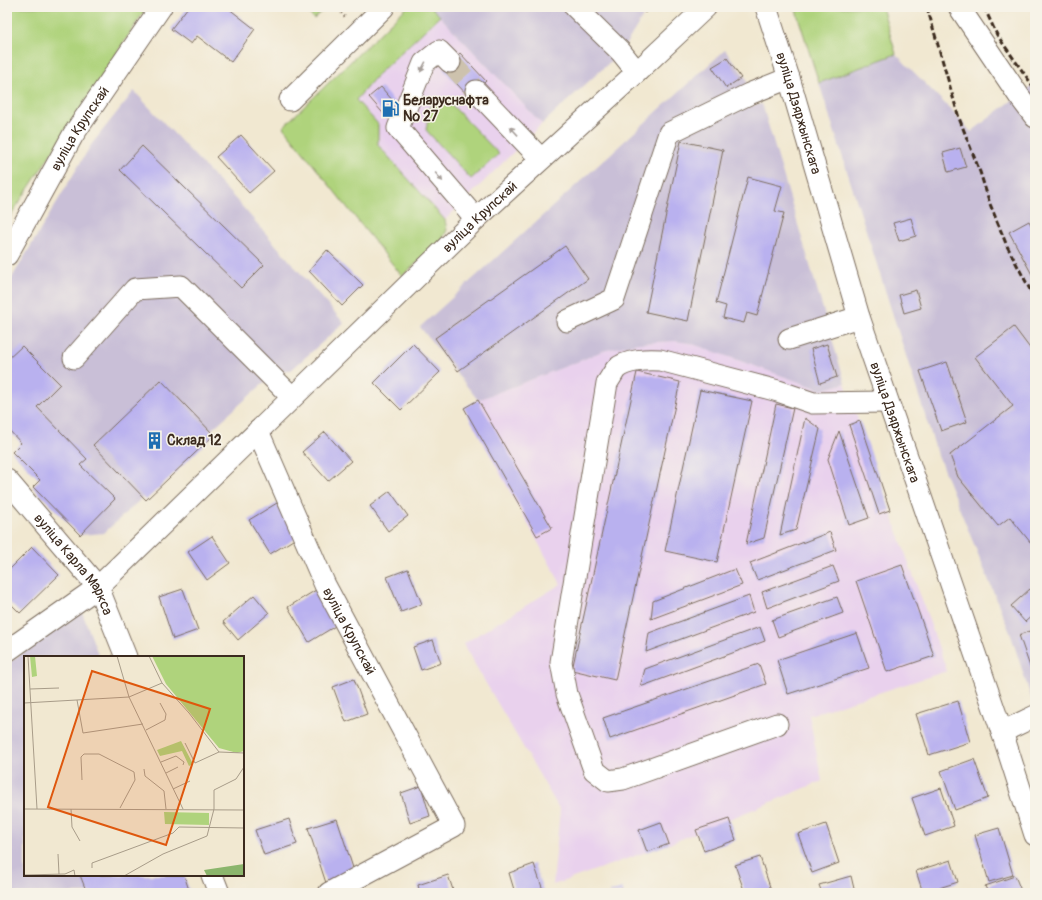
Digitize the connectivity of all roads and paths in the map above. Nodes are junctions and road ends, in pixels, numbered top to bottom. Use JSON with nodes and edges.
{"nodes":[{"id":1,"x":161,"y":7,"type":"edge"},
{"id":2,"x":384,"y":7,"type":"edge"},
{"id":3,"x":575,"y":7,"type":"edge"},
{"id":4,"x":706,"y":7,"type":"edge"},
{"id":5,"x":766,"y":7,"type":"edge"},
{"id":6,"x":959,"y":7,"type":"edge"},
{"id":7,"x":450,"y":62,"type":"tunnel mouth"},
{"id":8,"x":637,"y":72,"type":"junction"},
{"id":9,"x":789,"y":78,"type":"junction"},
{"id":10,"x":476,"y":90,"type":"tunnel mouth"},
{"id":11,"x":290,"y":100,"type":"dead end"},
{"id":12,"x":1035,"y":117,"type":"edge"},
{"id":13,"x":541,"y":159,"type":"junction"},
{"id":14,"x":476,"y":219,"type":"junction"},
{"id":15,"x":7,"y":255,"type":"edge"},
{"id":16,"x":858,"y":317,"type":"junction"},
{"id":17,"x":567,"y":321,"type":"dead end"},
{"id":18,"x":789,"y":340,"type":"dead end"},
{"id":19,"x":74,"y":358,"type":"dead end"},
{"id":20,"x":292,"y":397,"type":"junction"},
{"id":21,"x":887,"y":402,"type":"junction"},
{"id":22,"x":258,"y":431,"type":"junction"},
{"id":23,"x":7,"y":480,"type":"edge"},
{"id":24,"x":98,"y":587,"type":"junction"},
{"id":25,"x":7,"y":651,"type":"edge"},
{"id":26,"x":126,"y":656,"type":"edge"},
{"id":27,"x":1035,"y":716,"type":"edge"},
{"id":28,"x":777,"y":724,"type":"dead end"},
{"id":29,"x":1002,"y":732,"type":"junction"},
{"id":30,"x":1035,"y":835,"type":"edge"},
{"id":31,"x":212,"y":876,"type":"edge"},
{"id":32,"x":219,"y":893,"type":"edge"},
{"id":33,"x":329,"y":893,"type":"edge"}],
"edges":[{"from":1,"to":15,"type":"street","name":"вуліца Крупскай"},
{"from":2,"to":11,"type":"street"},
{"from":3,"to":8,"type":"street"},
{"from":4,"to":8,"type":"street","name":"вуліца Крупскай"},
{"from":5,"to":9,"type":"street","name":"вуліца Дзяржынскага"},
{"from":6,"to":12,"type":"street"},
{"from":7,"to":14,"type":"street","one_way":true},
{"from":8,"to":13,"type":"street","name":"вуліца Крупскай"},
{"from":9,"to":16,"type":"street","name":"вуліца Дзяржынскага"},
{"from":9,"to":17,"type":"street"},
{"from":13,"to":10,"type":"street","one_way":true},
{"from":13,"to":14,"type":"street","name":"вуліца Крупскай"},
{"from":14,"to":20,"type":"street","name":"вуліца Крупскай"},
{"from":16,"to":18,"type":"street"},
{"from":16,"to":21,"type":"street","name":"вуліца Дзяржынскага"},
{"from":19,"to":20,"type":"street"},
{"from":20,"to":22,"type":"street","name":"вуліца Крупскай"},
{"from":21,"to":28,"type":"street"},
{"from":21,"to":29,"type":"street","name":"вуліца Дзяржынскага"},
{"from":22,"to":24,"type":"street","name":"вуліца Крупскай"},
{"from":22,"to":33,"type":"street","name":"вуліца Крупскай"},
{"from":23,"to":24,"type":"street","name":"вуліца Карла Маркса"},
{"from":24,"to":25,"type":"street","name":"вуліца Крупскай"},
{"from":24,"to":26,"type":"street","name":"вуліца Карла Маркса"},
{"from":27,"to":29,"type":"street"},
{"from":29,"to":30,"type":"street","name":"вуліца Дзяржынскага"},
{"from":31,"to":32,"type":"street"}]}
